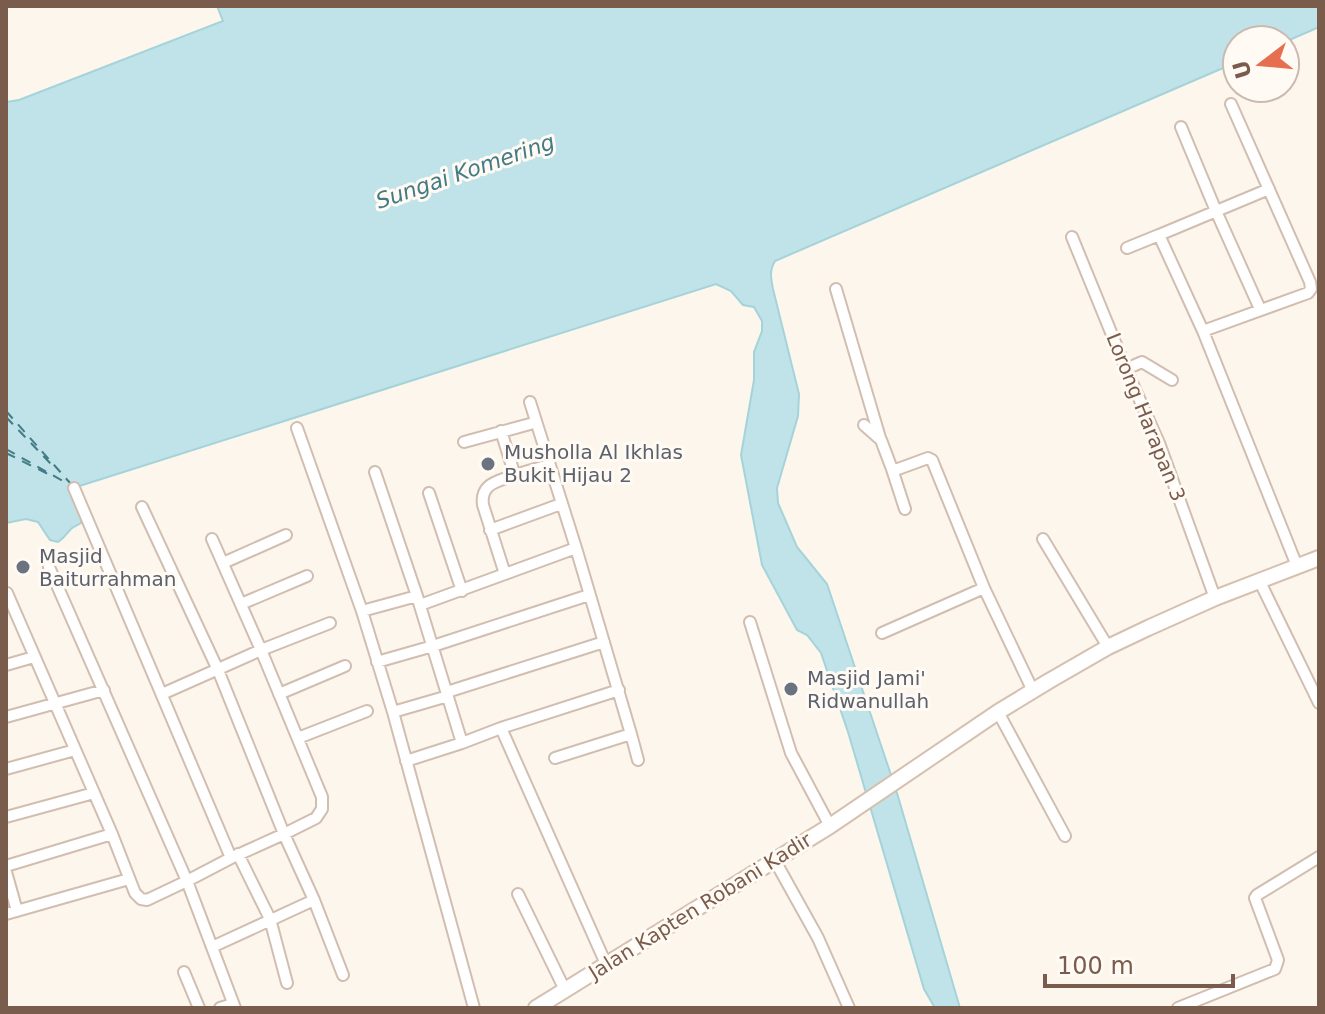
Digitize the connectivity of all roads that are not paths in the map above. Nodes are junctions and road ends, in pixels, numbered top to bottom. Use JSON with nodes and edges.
{"nodes":[{"id":1,"x":1231,"y":104,"type":"dead end"},
{"id":2,"x":1181,"y":127,"type":"dead end"},
{"id":3,"x":1269,"y":189,"type":"junction"},
{"id":4,"x":1216,"y":211,"type":"junction"},
{"id":5,"x":1159,"y":235,"type":"junction"},
{"id":6,"x":1072,"y":237,"type":"dead end"},
{"id":7,"x":1127,"y":248,"type":"dead end"},
{"id":8,"x":836,"y":289,"type":"dead end"},
{"id":9,"x":1260,"y":309,"type":"junction"},
{"id":10,"x":1203,"y":331,"type":"junction"},
{"id":11,"x":1126,"y":369,"type":"junction"},
{"id":12,"x":1172,"y":380,"type":"dead end"},
{"id":13,"x":530,"y":402,"type":"dead end"},
{"id":14,"x":530,"y":424,"type":"dead end"},
{"id":15,"x":864,"y":425,"type":"dead end"},
{"id":16,"x":297,"y":428,"type":"dead end"},
{"id":17,"x":501,"y":431,"type":"junction"},
{"id":18,"x":881,"y":440,"type":"junction"},
{"id":19,"x":464,"y":442,"type":"dead end"},
{"id":20,"x":549,"y":465,"type":"junction"},
{"id":21,"x":892,"y":469,"type":"junction"},
{"id":22,"x":375,"y":472,"type":"dead end"},
{"id":23,"x":515,"y":476,"type":"junction"},
{"id":24,"x":74,"y":488,"type":"dead end"},
{"id":25,"x":429,"y":493,"type":"dead end"},
{"id":26,"x":561,"y":504,"type":"junction"},
{"id":27,"x":142,"y":507,"type":"dead end"},
{"id":28,"x":905,"y":509,"type":"dead end"},
{"id":29,"x":490,"y":530,"type":"junction"},
{"id":30,"x":286,"y":535,"type":"dead end"},
{"id":31,"x":212,"y":539,"type":"dead end"},
{"id":32,"x":1043,"y":539,"type":"dead end"},
{"id":33,"x":576,"y":548,"type":"junction"},
{"id":34,"x":1319,"y":558,"type":"edge"},
{"id":35,"x":223,"y":563,"type":"junction"},
{"id":36,"x":1297,"y":566,"type":"junction"},
{"id":37,"x":49,"y":567,"type":"dead end"},
{"id":38,"x":505,"y":574,"type":"junction"},
{"id":39,"x":307,"y":576,"type":"dead end"},
{"id":40,"x":1259,"y":580,"type":"junction"},
{"id":41,"x":984,"y":588,"type":"junction"},
{"id":42,"x":462,"y":591,"type":"junction"},
{"id":43,"x":7,"y":593,"type":"edge"},
{"id":44,"x":589,"y":595,"type":"junction"},
{"id":45,"x":1215,"y":598,"type":"junction"},
{"id":46,"x":419,"y":600,"type":"junction"},
{"id":47,"x":241,"y":604,"type":"junction"},
{"id":48,"x":362,"y":611,"type":"junction"},
{"id":49,"x":11,"y":616,"type":"edge"},
{"id":50,"x":750,"y":622,"type":"dead end"},
{"id":51,"x":330,"y":623,"type":"dead end"},
{"id":52,"x":882,"y":633,"type":"dead end"},
{"id":53,"x":604,"y":642,"type":"junction"},
{"id":54,"x":433,"y":646,"type":"junction"},
{"id":55,"x":1108,"y":647,"type":"junction"},
{"id":56,"x":261,"y":650,"type":"junction"},
{"id":57,"x":34,"y":657,"type":"junction"},
{"id":58,"x":377,"y":662,"type":"junction"},
{"id":59,"x":6,"y":665,"type":"edge"},
{"id":60,"x":345,"y":666,"type":"dead end"},
{"id":61,"x":218,"y":670,"type":"junction"},
{"id":62,"x":104,"y":690,"type":"junction"},
{"id":63,"x":619,"y":690,"type":"junction"},
{"id":64,"x":1033,"y":691,"type":"junction"},
{"id":65,"x":162,"y":694,"type":"junction"},
{"id":66,"x":279,"y":694,"type":"junction"},
{"id":67,"x":448,"y":694,"type":"junction"},
{"id":68,"x":55,"y":702,"type":"junction"},
{"id":69,"x":1319,"y":703,"type":"edge"},
{"id":70,"x":367,"y":711,"type":"dead end"},
{"id":71,"x":393,"y":712,"type":"junction"},
{"id":72,"x":998,"y":712,"type":"junction"},
{"id":73,"x":6,"y":717,"type":"edge"},
{"id":74,"x":501,"y":728,"type":"junction"},
{"id":75,"x":631,"y":734,"type":"junction"},
{"id":76,"x":298,"y":738,"type":"junction"},
{"id":77,"x":462,"y":743,"type":"junction"},
{"id":78,"x":75,"y":750,"type":"junction"},
{"id":79,"x":555,"y":758,"type":"dead end"},
{"id":80,"x":638,"y":760,"type":"dead end"},
{"id":81,"x":406,"y":761,"type":"junction"},
{"id":82,"x":6,"y":769,"type":"edge"},
{"id":83,"x":94,"y":793,"type":"junction"},
{"id":84,"x":6,"y":817,"type":"edge"},
{"id":85,"x":830,"y":826,"type":"junction"},
{"id":86,"x":112,"y":834,"type":"junction"},
{"id":87,"x":284,"y":834,"type":"junction"},
{"id":88,"x":1065,"y":836,"type":"dead end"},
{"id":89,"x":235,"y":856,"type":"junction"},
{"id":90,"x":1319,"y":857,"type":"edge"},
{"id":91,"x":774,"y":859,"type":"junction"},
{"id":92,"x":6,"y":869,"type":"edge"},
{"id":93,"x":129,"y":879,"type":"junction"},
{"id":94,"x":187,"y":881,"type":"junction"},
{"id":95,"x":518,"y":894,"type":"dead end"},
{"id":96,"x":314,"y":900,"type":"junction"},
{"id":97,"x":12,"y":913,"type":"edge"},
{"id":98,"x":270,"y":919,"type":"junction"},
{"id":99,"x":212,"y":947,"type":"junction"},
{"id":100,"x":606,"y":964,"type":"junction"},
{"id":101,"x":184,"y":972,"type":"dead end"},
{"id":102,"x":343,"y":975,"type":"dead end"},
{"id":103,"x":287,"y":983,"type":"dead end"},
{"id":104,"x":565,"y":990,"type":"junction"},
{"id":105,"x":234,"y":1006,"type":"edge"},
{"id":106,"x":199,"y":1008,"type":"edge"},
{"id":107,"x":220,"y":1008,"type":"edge"},
{"id":108,"x":474,"y":1008,"type":"edge"},
{"id":109,"x":536,"y":1008,"type":"edge"},
{"id":110,"x":849,"y":1008,"type":"edge"},
{"id":111,"x":1178,"y":1008,"type":"edge"}],
"edges":[{"from":1,"to":3,"type":"street"},
{"from":2,"to":4,"type":"street"},
{"from":3,"to":4,"type":"street"},
{"from":3,"to":9,"type":"street"},
{"from":4,"to":5,"type":"street"},
{"from":4,"to":9,"type":"street"},
{"from":5,"to":7,"type":"street"},
{"from":5,"to":10,"type":"street"},
{"from":6,"to":11,"type":"street","name":"Lorong Harapan 3"},
{"from":8,"to":18,"type":"street"},
{"from":9,"to":10,"type":"street"},
{"from":10,"to":36,"type":"street"},
{"from":11,"to":12,"type":"street"},
{"from":11,"to":45,"type":"street","name":"Lorong Harapan 3"},
{"from":13,"to":20,"type":"street"},
{"from":14,"to":17,"type":"street"},
{"from":15,"to":18,"type":"street"},
{"from":16,"to":48,"type":"street"},
{"from":17,"to":19,"type":"street"},
{"from":17,"to":23,"type":"street"},
{"from":18,"to":21,"type":"street"},
{"from":20,"to":23,"type":"street"},
{"from":20,"to":26,"type":"street"},
{"from":21,"to":28,"type":"street"},
{"from":21,"to":41,"type":"street"},
{"from":22,"to":46,"type":"street"},
{"from":23,"to":29,"type":"street"},
{"from":24,"to":65,"type":"street"},
{"from":25,"to":42,"type":"street"},
{"from":26,"to":29,"type":"street"},
{"from":26,"to":33,"type":"street"},
{"from":27,"to":61,"type":"street"},
{"from":29,"to":38,"type":"street"},
{"from":30,"to":35,"type":"street"},
{"from":31,"to":35,"type":"street"},
{"from":32,"to":55,"type":"street"},
{"from":33,"to":38,"type":"street"},
{"from":33,"to":44,"type":"street"},
{"from":34,"to":36,"type":"main road","name":"Jalan Kapten Robani Kadir"},
{"from":35,"to":47,"type":"street"},
{"from":36,"to":40,"type":"main road","name":"Jalan Kapten Robani Kadir"},
{"from":37,"to":62,"type":"street"},
{"from":38,"to":42,"type":"street"},
{"from":39,"to":47,"type":"street"},
{"from":40,"to":45,"type":"main road","name":"Jalan Kapten Robani Kadir"},
{"from":40,"to":69,"type":"street"},
{"from":41,"to":52,"type":"street"},
{"from":41,"to":64,"type":"street"},
{"from":42,"to":46,"type":"street"},
{"from":43,"to":49,"type":"street"},
{"from":44,"to":53,"type":"street"},
{"from":44,"to":54,"type":"street"},
{"from":45,"to":55,"type":"main road","name":"Jalan Kapten Robani Kadir"},
{"from":46,"to":48,"type":"street"},
{"from":46,"to":54,"type":"street"},
{"from":47,"to":56,"type":"street"},
{"from":48,"to":58,"type":"street"},
{"from":49,"to":57,"type":"street"},
{"from":50,"to":85,"type":"street"},
{"from":51,"to":56,"type":"street"},
{"from":53,"to":63,"type":"street"},
{"from":53,"to":67,"type":"street"},
{"from":54,"to":58,"type":"street"},
{"from":54,"to":67,"type":"street"},
{"from":55,"to":64,"type":"main road","name":"Jalan Kapten Robani Kadir"},
{"from":56,"to":61,"type":"street"},
{"from":56,"to":66,"type":"street"},
{"from":57,"to":59,"type":"street"},
{"from":57,"to":68,"type":"street"},
{"from":58,"to":71,"type":"street"},
{"from":60,"to":66,"type":"street"},
{"from":61,"to":65,"type":"street"},
{"from":61,"to":87,"type":"street"},
{"from":62,"to":68,"type":"street"},
{"from":62,"to":94,"type":"street"},
{"from":63,"to":74,"type":"street"},
{"from":63,"to":75,"type":"street"},
{"from":64,"to":72,"type":"main road","name":"Jalan Kapten Robani Kadir"},
{"from":65,"to":89,"type":"street"},
{"from":66,"to":76,"type":"street"},
{"from":67,"to":71,"type":"street"},
{"from":67,"to":77,"type":"street"},
{"from":68,"to":73,"type":"street"},
{"from":68,"to":78,"type":"street"},
{"from":70,"to":76,"type":"street"},
{"from":71,"to":81,"type":"street"},
{"from":72,"to":85,"type":"main road","name":"Jalan Kapten Robani Kadir"},
{"from":72,"to":88,"type":"street"},
{"from":74,"to":77,"type":"street"},
{"from":74,"to":100,"type":"street"},
{"from":75,"to":79,"type":"street"},
{"from":75,"to":80,"type":"street"},
{"from":76,"to":87,"type":"street"},
{"from":77,"to":81,"type":"street"},
{"from":78,"to":82,"type":"street"},
{"from":78,"to":83,"type":"street"},
{"from":81,"to":108,"type":"street"},
{"from":83,"to":84,"type":"street"},
{"from":83,"to":86,"type":"street"},
{"from":85,"to":91,"type":"main road","name":"Jalan Kapten Robani Kadir"},
{"from":86,"to":92,"type":"street"},
{"from":86,"to":93,"type":"street"},
{"from":87,"to":89,"type":"street"},
{"from":87,"to":96,"type":"street"},
{"from":89,"to":94,"type":"street"},
{"from":89,"to":98,"type":"street"},
{"from":90,"to":111,"type":"street"},
{"from":91,"to":100,"type":"main road","name":"Jalan Kapten Robani Kadir"},
{"from":91,"to":110,"type":"street"},
{"from":92,"to":97,"type":"street"},
{"from":93,"to":94,"type":"street"},
{"from":93,"to":97,"type":"street"},
{"from":94,"to":99,"type":"street"},
{"from":95,"to":104,"type":"street"},
{"from":96,"to":98,"type":"street"},
{"from":96,"to":102,"type":"street"},
{"from":98,"to":99,"type":"street"},
{"from":98,"to":103,"type":"street"},
{"from":99,"to":105,"type":"street"},
{"from":100,"to":104,"type":"main road","name":"Jalan Kapten Robani Kadir"},
{"from":101,"to":106,"type":"street"},
{"from":104,"to":109,"type":"main road","name":"Jalan Kapten Robani Kadir"},
{"from":105,"to":107,"type":"street"}]}
